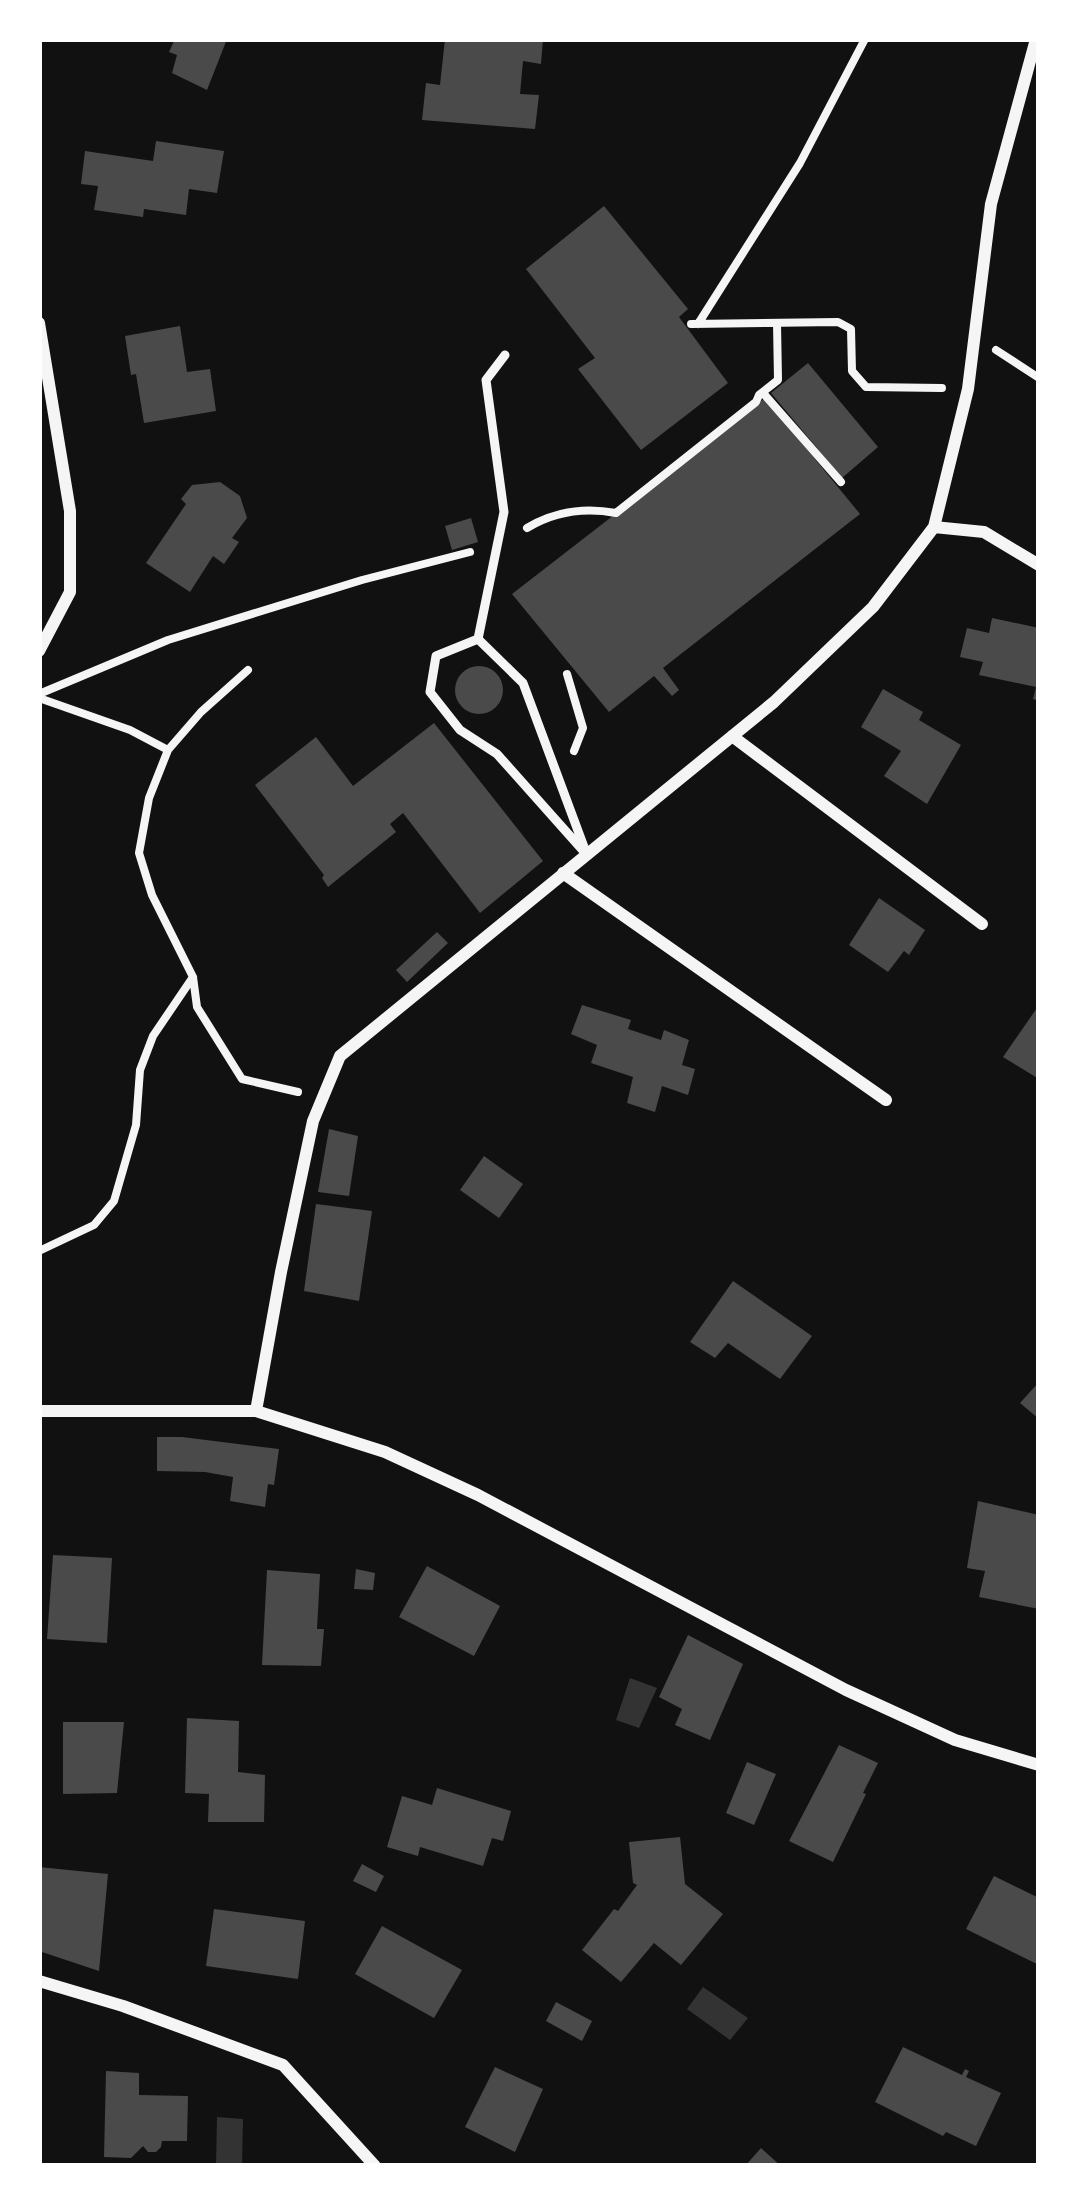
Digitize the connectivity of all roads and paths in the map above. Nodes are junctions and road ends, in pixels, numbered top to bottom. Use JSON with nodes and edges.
{"nodes":[{"id":1,"x":865,"y":39,"type":"edge"},
{"id":2,"x":1036,"y":39,"type":"edge"},
{"id":3,"x":39,"y":323,"type":"edge"},
{"id":4,"x":777,"y":323,"type":"junction"},
{"id":5,"x":974,"y":336,"type":"junction"},
{"id":6,"x":505,"y":355,"type":"dead end"},
{"id":7,"x":1039,"y":378,"type":"edge"},
{"id":8,"x":968,"y":389,"type":"junction"},
{"id":9,"x":764,"y":393,"type":"junction"},
{"id":10,"x":841,"y":482,"type":"dead end"},
{"id":11,"x":934,"y":527,"type":"junction"},
{"id":12,"x":497,"y":545,"type":"junction"},
{"id":13,"x":1039,"y":565,"type":"edge"},
{"id":14,"x":478,"y":639,"type":"junction"},
{"id":15,"x":39,"y":651,"type":"edge"},
{"id":16,"x":248,"y":670,"type":"dead end"},
{"id":17,"x":567,"y":674,"type":"dead end"},
{"id":18,"x":39,"y":696,"type":"edge"},
{"id":19,"x":732,"y":736,"type":"junction"},
{"id":20,"x":168,"y":749,"type":"junction"},
{"id":21,"x":561,"y":786,"type":"junction"},
{"id":22,"x":587,"y":855,"type":"junction"},
{"id":23,"x":563,"y":873,"type":"junction"},
{"id":24,"x":982,"y":924,"type":"dead end"},
{"id":25,"x":193,"y":977,"type":"junction"},
{"id":26,"x":323,"y":1097,"type":"junction"},
{"id":27,"x":886,"y":1100,"type":"dead end"},
{"id":28,"x":39,"y":1251,"type":"edge"},
{"id":29,"x":256,"y":1411,"type":"junction"},
{"id":30,"x":39,"y":1412,"type":"edge"},
{"id":31,"x":1039,"y":1765,"type":"edge"},
{"id":32,"x":39,"y":1981,"type":"edge"},
{"id":33,"x":375,"y":2166,"type":"edge"}],
"edges":[{"from":1,"to":4,"type":"path"},
{"from":2,"to":5,"type":"street"},
{"from":3,"to":15,"type":"street"},
{"from":4,"to":8,"type":"path"},
{"from":4,"to":9,"type":"path"},
{"from":5,"to":7,"type":"path"},
{"from":5,"to":8,"type":"street"},
{"from":6,"to":12,"type":"lane"},
{"from":8,"to":11,"type":"street"},
{"from":9,"to":10,"type":"path"},
{"from":9,"to":12,"type":"path"},
{"from":11,"to":13,"type":"street"},
{"from":11,"to":19,"type":"street"},
{"from":12,"to":14,"type":"lane"},
{"from":12,"to":18,"type":"path"},
{"from":14,"to":21,"type":"lane"},
{"from":14,"to":22,"type":"lane"},
{"from":16,"to":20,"type":"path"},
{"from":17,"to":21,"type":"path"},
{"from":18,"to":20,"type":"path"},
{"from":19,"to":22,"type":"street"},
{"from":19,"to":24,"type":"street"},
{"from":20,"to":25,"type":"path"},
{"from":21,"to":22,"type":"lane"},
{"from":22,"to":23,"type":"street"},
{"from":23,"to":26,"type":"street"},
{"from":23,"to":27,"type":"street"},
{"from":25,"to":26,"type":"path"},
{"from":25,"to":28,"type":"path"},
{"from":26,"to":29,"type":"street"},
{"from":29,"to":30,"type":"street"},
{"from":29,"to":31,"type":"street"},
{"from":32,"to":33,"type":"street"}]}
